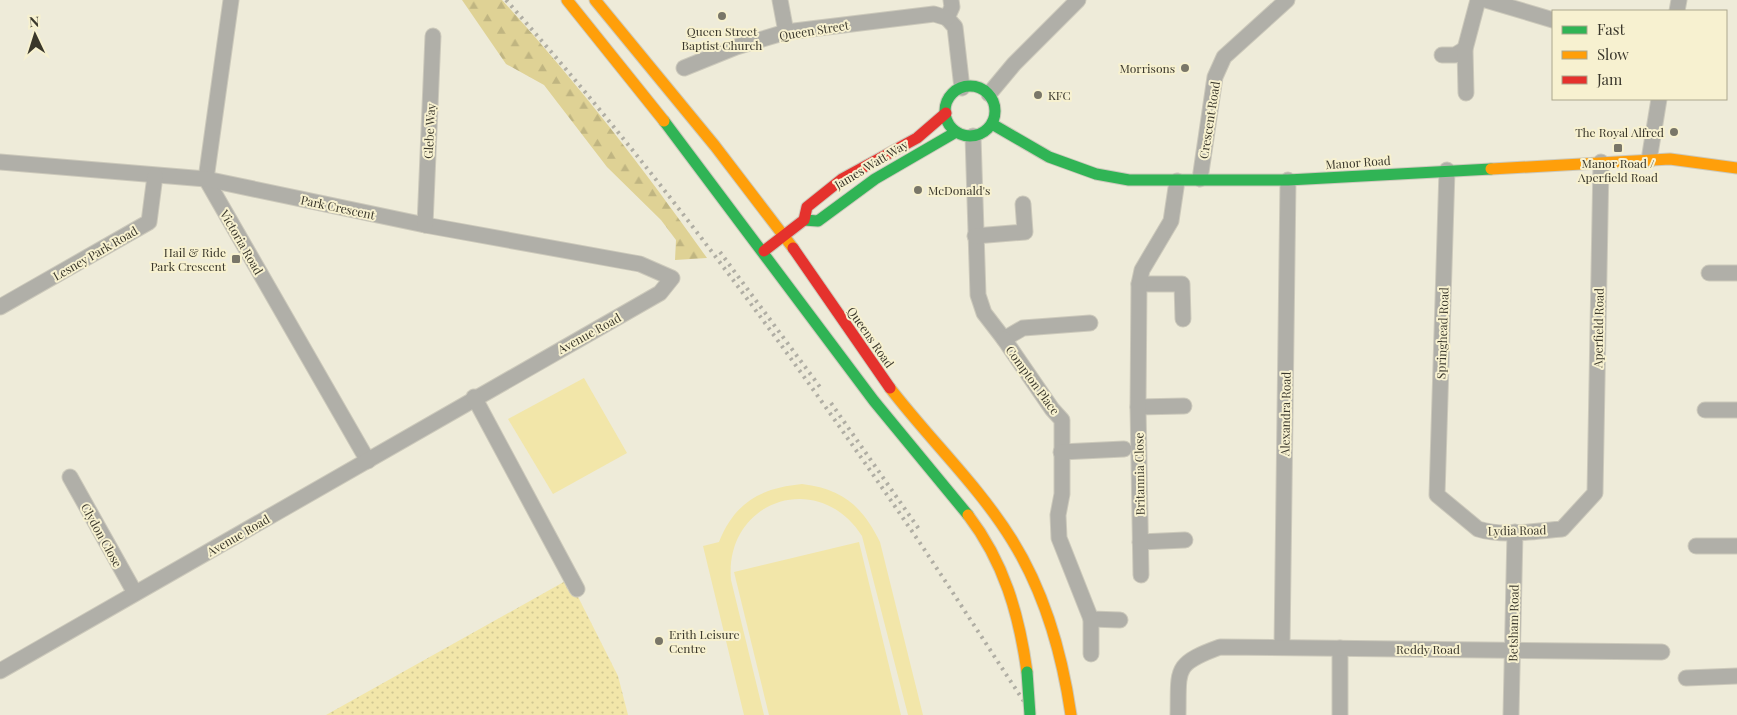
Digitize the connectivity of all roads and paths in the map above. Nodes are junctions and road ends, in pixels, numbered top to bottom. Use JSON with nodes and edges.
{"nodes":[{"id":1,"x":231,"y":0,"type":"edge"},
{"id":2,"x":567,"y":0,"type":"edge"},
{"id":3,"x":595,"y":0,"type":"edge"},
{"id":4,"x":780,"y":0,"type":"edge"},
{"id":5,"x":951,"y":0,"type":"edge"},
{"id":6,"x":1078,"y":0,"type":"edge"},
{"id":7,"x":1287,"y":0,"type":"edge"},
{"id":8,"x":1478,"y":0,"type":"edge"},
{"id":9,"x":1486,"y":0,"type":"edge"},
{"id":10,"x":948,"y":18,"type":"junction"},
{"id":11,"x":1552,"y":20,"type":"edge"},
{"id":12,"x":786,"y":32,"type":"junction"},
{"id":13,"x":433,"y":36,"type":"dead end"},
{"id":14,"x":1465,"y":49,"type":"junction"},
{"id":15,"x":1442,"y":55,"type":"dead end"},
{"id":16,"x":684,"y":68,"type":"dead end"},
{"id":17,"x":962,"y":88,"type":"junction"},
{"id":18,"x":1466,"y":93,"type":"dead end"},
{"id":19,"x":989,"y":94,"type":"junction"},
{"id":20,"x":1658,"y":100,"type":"edge"},
{"id":21,"x":946,"y":113,"type":"junction"},
{"id":22,"x":992,"y":124,"type":"junction"},
{"id":23,"x":956,"y":132,"type":"junction"},
{"id":24,"x":973,"y":136,"type":"junction"},
{"id":25,"x":1648,"y":160,"type":"junction"},
{"id":26,"x":0,"y":162,"type":"edge"},
{"id":27,"x":1601,"y":162,"type":"junction"},
{"id":28,"x":1737,"y":168,"type":"edge"},
{"id":29,"x":1446,"y":170,"type":"junction"},
{"id":30,"x":155,"y":176,"type":"junction"},
{"id":31,"x":206,"y":179,"type":"junction"},
{"id":32,"x":1200,"y":179,"type":"junction"},
{"id":33,"x":1288,"y":180,"type":"junction"},
{"id":34,"x":1177,"y":181,"type":"junction"},
{"id":35,"x":1023,"y":204,"type":"dead end"},
{"id":36,"x":804,"y":220,"type":"junction"},
{"id":37,"x":425,"y":226,"type":"junction"},
{"id":38,"x":785,"y":236,"type":"junction"},
{"id":39,"x":975,"y":236,"type":"junction"},
{"id":40,"x":764,"y":251,"type":"junction"},
{"id":41,"x":1709,"y":273,"type":"dead end"},
{"id":42,"x":1737,"y":273,"type":"edge"},
{"id":43,"x":672,"y":278,"type":"joint"},
{"id":44,"x":1139,"y":284,"type":"junction"},
{"id":45,"x":0,"y":307,"type":"edge"},
{"id":46,"x":1183,"y":319,"type":"dead end"},
{"id":47,"x":1090,"y":323,"type":"dead end"},
{"id":48,"x":1004,"y":339,"type":"junction"},
{"id":49,"x":474,"y":397,"type":"junction"},
{"id":50,"x":1184,"y":406,"type":"dead end"},
{"id":51,"x":1138,"y":407,"type":"junction"},
{"id":52,"x":1705,"y":410,"type":"dead end"},
{"id":53,"x":1737,"y":410,"type":"edge"},
{"id":54,"x":1124,"y":449,"type":"dead end"},
{"id":55,"x":1061,"y":452,"type":"junction"},
{"id":56,"x":368,"y":461,"type":"junction"},
{"id":57,"x":70,"y":477,"type":"dead end"},
{"id":58,"x":1595,"y":493,"type":"joint"},
{"id":59,"x":1437,"y":495,"type":"joint"},
{"id":60,"x":1516,"y":532,"type":"junction"},
{"id":61,"x":1185,"y":540,"type":"dead end"},
{"id":62,"x":1140,"y":542,"type":"junction"},
{"id":63,"x":1696,"y":546,"type":"dead end"},
{"id":64,"x":1737,"y":546,"type":"edge"},
{"id":65,"x":1141,"y":575,"type":"dead end"},
{"id":66,"x":578,"y":589,"type":"dead end"},
{"id":67,"x":135,"y":593,"type":"junction"},
{"id":68,"x":1091,"y":619,"type":"junction"},
{"id":69,"x":1120,"y":620,"type":"dead end"},
{"id":70,"x":1282,"y":647,"type":"junction"},
{"id":71,"x":1340,"y":648,"type":"junction"},
{"id":72,"x":1513,"y":650,"type":"junction"},
{"id":73,"x":1662,"y":652,"type":"dead end"},
{"id":74,"x":1092,"y":654,"type":"dead end"},
{"id":75,"x":0,"y":671,"type":"edge"},
{"id":76,"x":1737,"y":676,"type":"edge"},
{"id":77,"x":1686,"y":678,"type":"dead end"},
{"id":78,"x":1030,"y":715,"type":"edge"},
{"id":79,"x":1071,"y":715,"type":"edge"},
{"id":80,"x":1178,"y":715,"type":"edge"},
{"id":81,"x":1340,"y":715,"type":"edge"},
{"id":82,"x":1511,"y":715,"type":"edge"}],
"edges":[{"from":1,"to":31,"type":"street"},
{"from":2,"to":40,"type":"main road"},
{"from":3,"to":38,"type":"main road","name":"Queens Road"},
{"from":4,"to":12,"type":"street"},
{"from":5,"to":10,"type":"street"},
{"from":6,"to":19,"type":"street"},
{"from":7,"to":32,"type":"street","name":"Crescent Road"},
{"from":8,"to":14,"type":"street"},
{"from":9,"to":11,"type":"street"},
{"from":10,"to":12,"type":"street","name":"Queen Street"},
{"from":10,"to":17,"type":"street"},
{"from":12,"to":16,"type":"street","name":"Queen Street"},
{"from":13,"to":37,"type":"street","name":"Glebe Way"},
{"from":14,"to":15,"type":"street"},
{"from":14,"to":18,"type":"street"},
{"from":17,"to":19,"type":"main road"},
{"from":17,"to":21,"type":"main road","name":"James Watt Way"},
{"from":19,"to":22,"type":"main road"},
{"from":20,"to":25,"type":"street"},
{"from":21,"to":23,"type":"main road"},
{"from":21,"to":36,"type":"main road","name":"James Watt Way"},
{"from":22,"to":24,"type":"main road"},
{"from":22,"to":34,"type":"main road","name":"Manor Road"},
{"from":23,"to":24,"type":"main road"},
{"from":23,"to":36,"type":"main road","name":"James Watt Way"},
{"from":24,"to":39,"type":"street","name":"Compton Place"},
{"from":25,"to":27,"type":"main road","name":"Manor Road"},
{"from":25,"to":28,"type":"main road","name":"Manor Road"},
{"from":26,"to":30,"type":"street","name":"Park Crescent"},
{"from":27,"to":29,"type":"main road","name":"Manor Road"},
{"from":27,"to":58,"type":"street","name":"Aperfield Road"},
{"from":29,"to":33,"type":"main road","name":"Manor Road"},
{"from":29,"to":59,"type":"street","name":"Springhead Road"},
{"from":30,"to":31,"type":"street","name":"Park Crescent"},
{"from":30,"to":45,"type":"street","name":"Lesney Park Road"},
{"from":31,"to":37,"type":"street","name":"Park Crescent"},
{"from":31,"to":56,"type":"street","name":"Victoria Road"},
{"from":32,"to":33,"type":"main road","name":"Manor Road"},
{"from":32,"to":34,"type":"main road","name":"Manor Road"},
{"from":33,"to":70,"type":"street","name":"Alexandra Road"},
{"from":34,"to":44,"type":"street","name":"Britannia Close"},
{"from":35,"to":39,"type":"street"},
{"from":36,"to":38,"type":"main road","name":"James Watt Way"},
{"from":37,"to":43,"type":"street","name":"Park Crescent"},
{"from":38,"to":40,"type":"main road","name":"James Watt Way"},
{"from":38,"to":79,"type":"main road","name":"Queens Road"},
{"from":39,"to":48,"type":"street","name":"Compton Place"},
{"from":40,"to":78,"type":"main road","bridge":true},
{"from":41,"to":42,"type":"street"},
{"from":43,"to":49,"type":"street","name":"Avenue Road"},
{"from":44,"to":46,"type":"street"},
{"from":44,"to":51,"type":"street","name":"Britannia Close"},
{"from":47,"to":48,"type":"street","name":"Compton Place"},
{"from":48,"to":55,"type":"street","name":"Compton Place"},
{"from":49,"to":56,"type":"street","name":"Avenue Road"},
{"from":49,"to":66,"type":"street"},
{"from":50,"to":51,"type":"street"},
{"from":51,"to":62,"type":"street","name":"Britannia Close"},
{"from":52,"to":53,"type":"street"},
{"from":54,"to":55,"type":"street"},
{"from":55,"to":68,"type":"street","name":"Compton Place"},
{"from":56,"to":67,"type":"street","name":"Avenue Road"},
{"from":57,"to":67,"type":"street","name":"Clydon Close"},
{"from":58,"to":60,"type":"street","name":"Lydia Road"},
{"from":59,"to":60,"type":"street","name":"Lydia Road"},
{"from":60,"to":72,"type":"street","name":"Betsham Road"},
{"from":61,"to":62,"type":"street"},
{"from":62,"to":65,"type":"street","name":"Britannia Close"},
{"from":63,"to":64,"type":"street"},
{"from":67,"to":75,"type":"street","name":"Avenue Road"},
{"from":68,"to":69,"type":"street"},
{"from":68,"to":74,"type":"street","name":"Compton Place"},
{"from":70,"to":71,"type":"street","name":"Reddy Road"},
{"from":70,"to":80,"type":"street","name":"Reddy Road"},
{"from":71,"to":72,"type":"street","name":"Reddy Road"},
{"from":71,"to":81,"type":"street"},
{"from":72,"to":73,"type":"street","name":"Reddy Road"},
{"from":72,"to":82,"type":"street","name":"Betsham Road"},
{"from":76,"to":77,"type":"street"}]}
